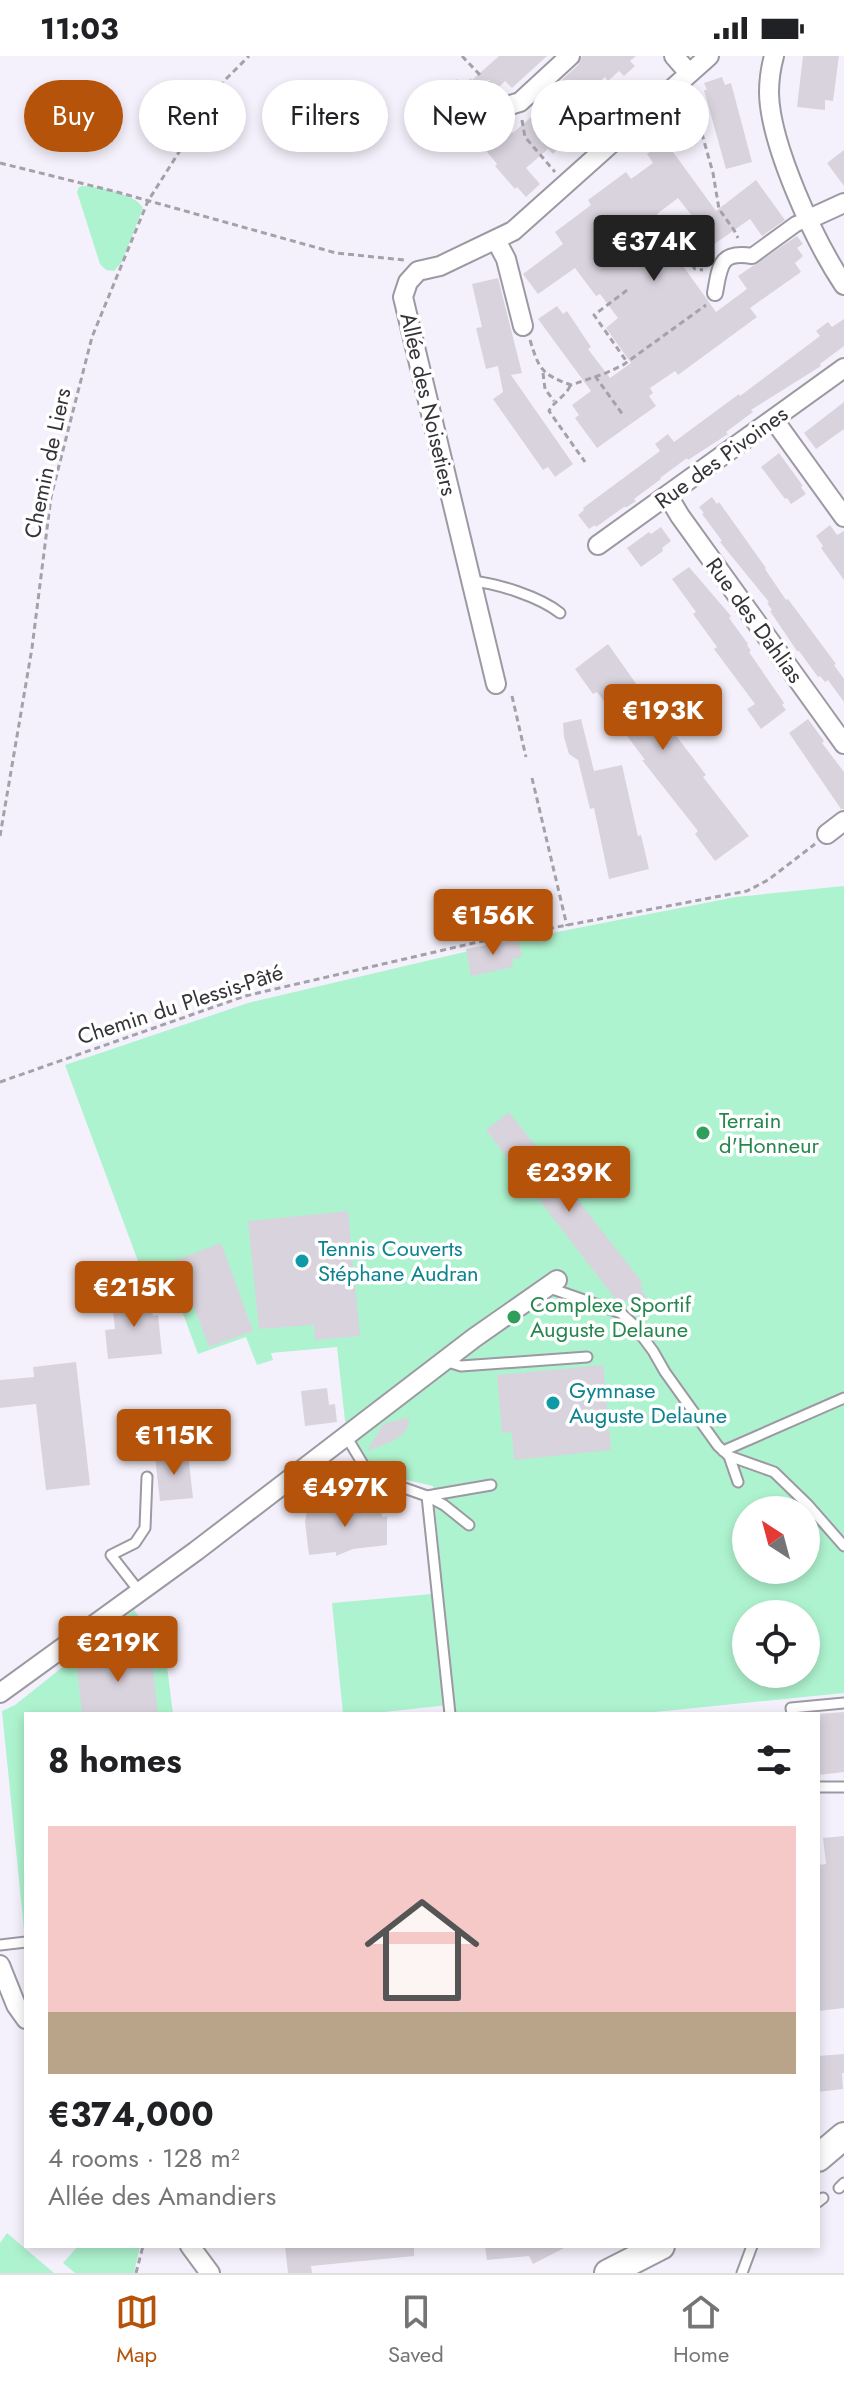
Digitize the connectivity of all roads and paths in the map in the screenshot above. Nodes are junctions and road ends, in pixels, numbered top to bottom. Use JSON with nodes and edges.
{"nodes":[{"id":1,"x":249,"y":56,"type":"edge"},
{"id":2,"x":462,"y":56,"type":"edge"},
{"id":3,"x":570,"y":56,"type":"edge"},
{"id":4,"x":674,"y":56,"type":"edge"},
{"id":5,"x":709,"y":56,"type":"edge"},
{"id":6,"x":770,"y":58,"type":"edge"},
{"id":7,"x":684,"y":77,"type":"junction"},
{"id":8,"x":484,"y":80,"type":"edge"},
{"id":9,"x":515,"y":103,"type":"edge"},
{"id":10,"x":515,"y":109,"type":"edge"},
{"id":11,"x":0,"y":163,"type":"edge"},
{"id":12,"x":566,"y":183,"type":"junction"},
{"id":13,"x":148,"y":201,"type":"junction"},
{"id":14,"x":844,"y":203,"type":"edge"},
{"id":15,"x":809,"y":219,"type":"junction"},
{"id":16,"x":496,"y":240,"type":"junction"},
{"id":17,"x":738,"y":254,"type":"junction"},
{"id":18,"x":658,"y":257,"type":"dead end"},
{"id":19,"x":418,"y":271,"type":"junction"},
{"id":20,"x":719,"y":273,"type":"junction"},
{"id":21,"x":844,"y":285,"type":"edge"},
{"id":22,"x":625,"y":290,"type":"dead end"},
{"id":23,"x":715,"y":293,"type":"joint"},
{"id":24,"x":523,"y":326,"type":"joint"},
{"id":25,"x":627,"y":362,"type":"junction"},
{"id":26,"x":844,"y":368,"type":"edge"},
{"id":27,"x":543,"y":373,"type":"junction"},
{"id":28,"x":595,"y":376,"type":"junction"},
{"id":29,"x":571,"y":385,"type":"junction"},
{"id":30,"x":554,"y":401,"type":"junction"},
{"id":31,"x":623,"y":415,"type":"dead end"},
{"id":32,"x":774,"y":420,"type":"junction"},
{"id":33,"x":585,"y":462,"type":"dead end"},
{"id":34,"x":668,"y":496,"type":"junction"},
{"id":35,"x":844,"y":517,"type":"edge"},
{"id":36,"x":598,"y":545,"type":"dead end"},
{"id":37,"x":471,"y":581,"type":"junction"},
{"id":38,"x":560,"y":613,"type":"dead end"},
{"id":39,"x":496,"y":684,"type":"dead end"},
{"id":40,"x":512,"y":696,"type":"dead end"},
{"id":41,"x":844,"y":744,"type":"edge"},
{"id":42,"x":526,"y":757,"type":"dead end"},
{"id":43,"x":532,"y":778,"type":"dead end"},
{"id":44,"x":844,"y":821,"type":"edge"},
{"id":45,"x":827,"y":834,"type":"joint"},
{"id":46,"x":0,"y":836,"type":"edge"},
{"id":47,"x":567,"y":926,"type":"junction"},
{"id":48,"x":0,"y":1082,"type":"edge"},
{"id":49,"x":552,"y":1283,"type":"joint"},
{"id":50,"x":587,"y":1357,"type":"dead end"},
{"id":51,"x":445,"y":1361,"type":"junction"},
{"id":52,"x":844,"y":1398,"type":"edge"},
{"id":53,"x":346,"y":1436,"type":"junction"},
{"id":54,"x":726,"y":1454,"type":"junction"},
{"id":55,"x":147,"y":1477,"type":"dead end"},
{"id":56,"x":738,"y":1482,"type":"dead end"},
{"id":57,"x":491,"y":1485,"type":"dead end"},
{"id":58,"x":427,"y":1496,"type":"junction"},
{"id":59,"x":469,"y":1525,"type":"dead end"},
{"id":60,"x":844,"y":1546,"type":"edge"},
{"id":61,"x":139,"y":1591,"type":"junction"},
{"id":62,"x":0,"y":1693,"type":"edge"},
{"id":63,"x":844,"y":1703,"type":"edge"},
{"id":64,"x":450,"y":1712,"type":"edge"},
{"id":65,"x":792,"y":1712,"type":"edge"},
{"id":66,"x":820,"y":1787,"type":"edge"},
{"id":67,"x":844,"y":1787,"type":"edge"},
{"id":68,"x":24,"y":1942,"type":"edge"},
{"id":69,"x":0,"y":1945,"type":"edge"},
{"id":70,"x":0,"y":1965,"type":"edge"},
{"id":71,"x":24,"y":2016,"type":"edge"},
{"id":72,"x":844,"y":2136,"type":"edge"},
{"id":73,"x":821,"y":2164,"type":"edge"},
{"id":74,"x":142,"y":2248,"type":"edge"},
{"id":75,"x":191,"y":2248,"type":"edge"},
{"id":76,"x":657,"y":2248,"type":"edge"},
{"id":77,"x":751,"y":2248,"type":"edge"},
{"id":78,"x":136,"y":2273,"type":"edge"},
{"id":79,"x":210,"y":2273,"type":"edge"},
{"id":80,"x":608,"y":2273,"type":"edge"},
{"id":81,"x":742,"y":2273,"type":"edge"}],
"edges":[{"from":1,"to":13,"type":"path","name":"Chemin de Liers"},
{"from":2,"to":8,"type":"path"},
{"from":3,"to":9,"type":"street"},
{"from":4,"to":7,"type":"street"},
{"from":5,"to":7,"type":"street"},
{"from":6,"to":15,"type":"street"},
{"from":7,"to":12,"type":"street"},
{"from":7,"to":17,"type":"path"},
{"from":10,"to":12,"type":"path"},
{"from":11,"to":13,"type":"path"},
{"from":12,"to":16,"type":"street"},
{"from":13,"to":19,"type":"path"},
{"from":13,"to":46,"type":"path","name":"Chemin de Liers"},
{"from":14,"to":15,"type":"street"},
{"from":15,"to":17,"type":"street"},
{"from":15,"to":21,"type":"street"},
{"from":16,"to":19,"type":"street"},
{"from":16,"to":24,"type":"street"},
{"from":17,"to":20,"type":"street"},
{"from":18,"to":20,"type":"path"},
{"from":19,"to":37,"type":"street","name":"Allée des Noisetiers"},
{"from":20,"to":23,"type":"street"},
{"from":22,"to":25,"type":"path"},
{"from":23,"to":25,"type":"path"},
{"from":24,"to":27,"type":"path"},
{"from":25,"to":28,"type":"path"},
{"from":26,"to":32,"type":"street","name":"Rue des Pivoines"},
{"from":27,"to":29,"type":"path"},
{"from":27,"to":30,"type":"path"},
{"from":28,"to":29,"type":"path"},
{"from":28,"to":31,"type":"path"},
{"from":29,"to":30,"type":"path"},
{"from":30,"to":33,"type":"path"},
{"from":32,"to":34,"type":"street","name":"Rue des Pivoines"},
{"from":32,"to":35,"type":"street"},
{"from":34,"to":36,"type":"street","name":"Rue des Pivoines"},
{"from":34,"to":41,"type":"street","name":"Rue des Dahlias"},
{"from":37,"to":38,"type":"lane"},
{"from":37,"to":39,"type":"street","name":"Allée des Noisetiers"},
{"from":40,"to":42,"type":"path"},
{"from":43,"to":47,"type":"path"},
{"from":44,"to":45,"type":"street"},
{"from":45,"to":47,"type":"path","name":"Chemin du Plessis-Pâté"},
{"from":47,"to":48,"type":"path","name":"Chemin du Plessis-Pâté"},
{"from":49,"to":51,"type":"street"},
{"from":49,"to":54,"type":"lane"},
{"from":50,"to":51,"type":"lane"},
{"from":51,"to":53,"type":"street"},
{"from":52,"to":54,"type":"lane"},
{"from":53,"to":58,"type":"lane"},
{"from":53,"to":61,"type":"street"},
{"from":54,"to":56,"type":"lane"},
{"from":54,"to":60,"type":"lane"},
{"from":55,"to":61,"type":"lane"},
{"from":57,"to":58,"type":"lane"},
{"from":58,"to":59,"type":"lane"},
{"from":58,"to":64,"type":"lane"},
{"from":61,"to":62,"type":"street"},
{"from":63,"to":65,"type":"lane"},
{"from":66,"to":67,"type":"lane"},
{"from":68,"to":69,"type":"lane"},
{"from":70,"to":71,"type":"street"},
{"from":72,"to":73,"type":"main road"},
{"from":74,"to":78,"type":"path"},
{"from":75,"to":79,"type":"street"},
{"from":76,"to":80,"type":"main road"},
{"from":77,"to":81,"type":"lane"}]}
